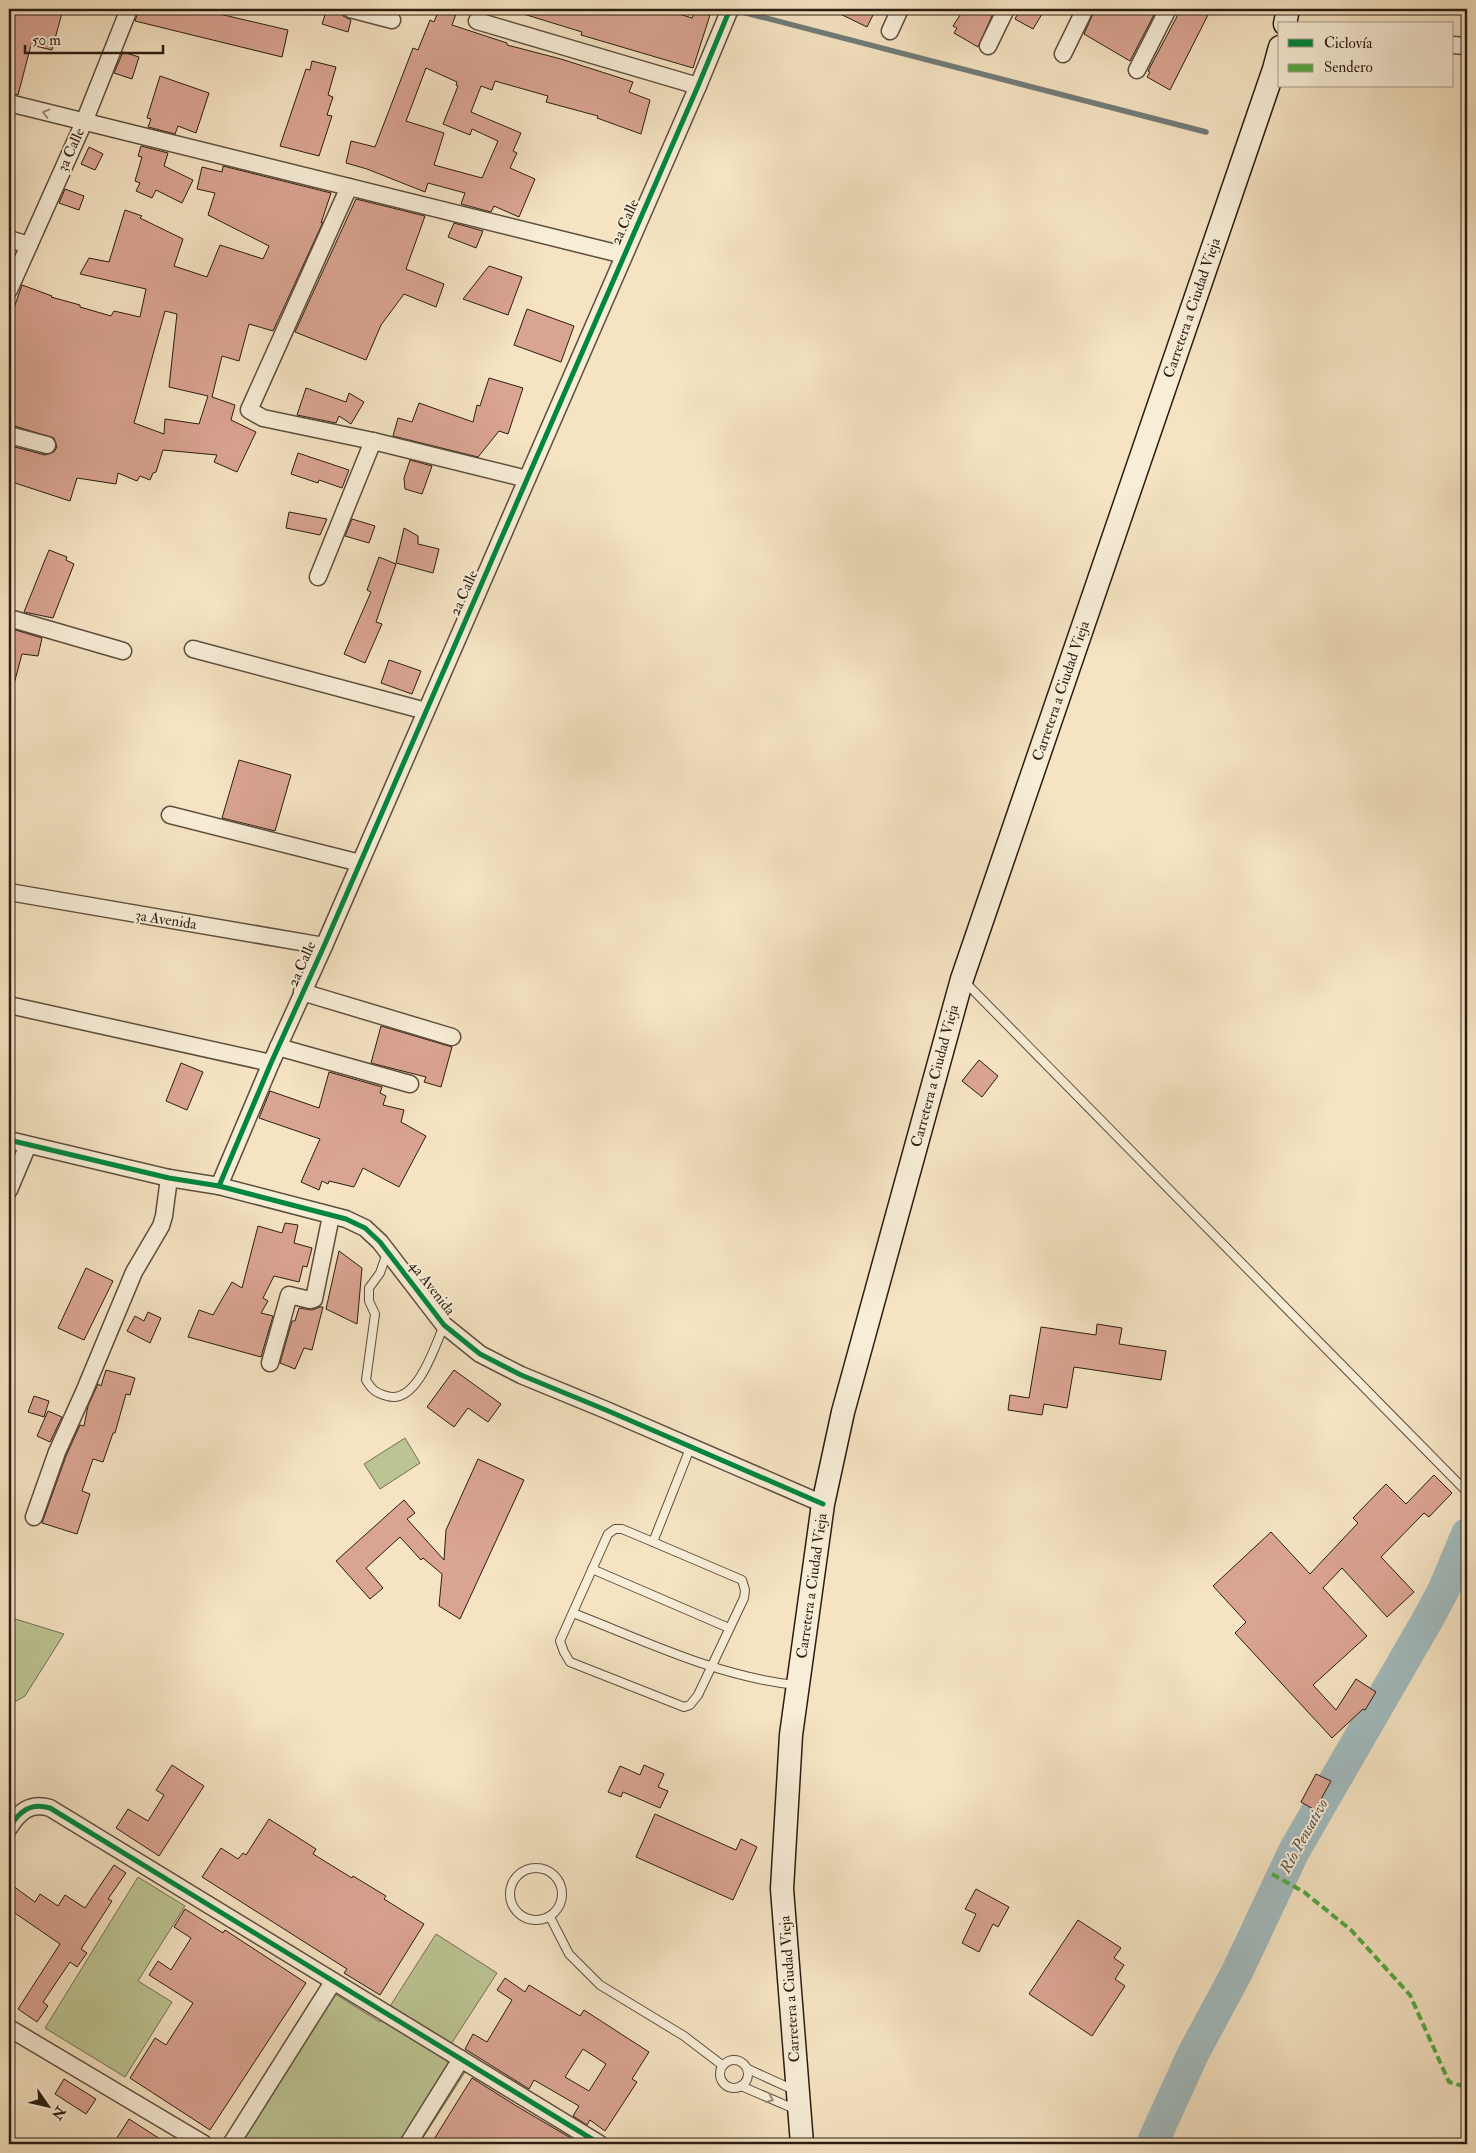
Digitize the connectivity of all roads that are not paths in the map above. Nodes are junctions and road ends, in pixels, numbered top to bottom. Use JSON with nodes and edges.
{"nodes":[{"id":1,"x":129,"y":9,"type":"edge"},
{"id":2,"x":350,"y":9,"type":"edge"},
{"id":3,"x":730,"y":9,"type":"edge"},
{"id":4,"x":900,"y":9,"type":"edge"},
{"id":5,"x":1006,"y":9,"type":"edge"},
{"id":6,"x":1085,"y":9,"type":"edge"},
{"id":7,"x":1168,"y":9,"type":"edge"},
{"id":8,"x":1288,"y":9,"type":"edge"},
{"id":9,"x":392,"y":20,"type":"dead end"},
{"id":10,"x":477,"y":21,"type":"dead end"},
{"id":11,"x":1285,"y":22,"type":"edge"},
{"id":12,"x":890,"y":31,"type":"dead end"},
{"id":13,"x":1454,"y":45,"type":"edge"},
{"id":14,"x":988,"y":46,"type":"dead end"},
{"id":15,"x":1467,"y":46,"type":"edge"},
{"id":16,"x":1278,"y":53,"type":"edge"},
{"id":17,"x":1063,"y":54,"type":"dead end"},
{"id":18,"x":1137,"y":70,"type":"dead end"},
{"id":19,"x":698,"y":86,"type":"junction"},
{"id":20,"x":9,"y":103,"type":"edge"},
{"id":21,"x":84,"y":122,"type":"junction"},
{"id":22,"x":349,"y":187,"type":"junction"},
{"id":23,"x":9,"y":239,"type":"edge"},
{"id":24,"x":29,"y":245,"type":"junction"},
{"id":25,"x":624,"y":255,"type":"junction"},
{"id":26,"x":9,"y":290,"type":"edge"},
{"id":27,"x":9,"y":435,"type":"edge"},
{"id":28,"x":373,"y":441,"type":"junction"},
{"id":29,"x":47,"y":445,"type":"dead end"},
{"id":30,"x":527,"y":479,"type":"junction"},
{"id":31,"x":318,"y":578,"type":"dead end"},
{"id":32,"x":9,"y":618,"type":"edge"},
{"id":33,"x":193,"y":649,"type":"dead end"},
{"id":34,"x":124,"y":651,"type":"dead end"},
{"id":35,"x":426,"y":711,"type":"junction"},
{"id":36,"x":170,"y":815,"type":"dead end"},
{"id":37,"x":360,"y":863,"type":"junction"},
{"id":38,"x":9,"y":892,"type":"edge"},
{"id":39,"x":324,"y":946,"type":"junction"},
{"id":40,"x":962,"y":979,"type":"junction"},
{"id":41,"x":302,"y":992,"type":"junction"},
{"id":42,"x":9,"y":1005,"type":"edge"},
{"id":43,"x":452,"y":1037,"type":"dead end"},
{"id":44,"x":278,"y":1047,"type":"junction"},
{"id":45,"x":271,"y":1063,"type":"junction"},
{"id":46,"x":410,"y":1084,"type":"dead end"},
{"id":47,"x":9,"y":1140,"type":"edge"},
{"id":48,"x":28,"y":1145,"type":"junction"},
{"id":49,"x":169,"y":1178,"type":"junction"},
{"id":50,"x":219,"y":1186,"type":"junction"},
{"id":51,"x":9,"y":1190,"type":"edge"},
{"id":52,"x":331,"y":1216,"type":"junction"},
{"id":53,"x":388,"y":1252,"type":"junction"},
{"id":54,"x":444,"y":1325,"type":"junction"},
{"id":55,"x":270,"y":1364,"type":"dead end"},
{"id":56,"x":691,"y":1446,"type":"junction"},
{"id":57,"x":1464,"y":1489,"type":"dead end"},
{"id":58,"x":823,"y":1504,"type":"junction"},
{"id":59,"x":34,"y":1516,"type":"dead end"},
{"id":60,"x":653,"y":1542,"type":"junction"},
{"id":61,"x":592,"y":1569,"type":"junction"},
{"id":62,"x":573,"y":1613,"type":"junction"},
{"id":63,"x":729,"y":1628,"type":"junction"},
{"id":64,"x":711,"y":1667,"type":"junction"},
{"id":65,"x":798,"y":1685,"type":"junction"},
{"id":66,"x":9,"y":1828,"type":"edge"},
{"id":67,"x":550,"y":1917,"type":"junction"},
{"id":68,"x":333,"y":1982,"type":"junction"},
{"id":69,"x":9,"y":2028,"type":"edge"},
{"id":70,"x":461,"y":2059,"type":"junction"},
{"id":71,"x":722,"y":2065,"type":"junction"},
{"id":72,"x":748,"y":2069,"type":"junction"},
{"id":73,"x":741,"y":2086,"type":"junction"},
{"id":74,"x":798,"y":2102,"type":"junction"},
{"id":75,"x":204,"y":2144,"type":"edge"},
{"id":76,"x":231,"y":2144,"type":"edge"},
{"id":77,"x":408,"y":2144,"type":"edge"},
{"id":78,"x":600,"y":2144,"type":"edge"},
{"id":79,"x":802,"y":2144,"type":"edge"}],
"edges":[{"from":1,"to":21,"type":"street","name":"3a Calle"},
{"from":2,"to":9,"type":"street"},
{"from":3,"to":19,"type":"street","name":"2a Calle"},
{"from":4,"to":12,"type":"street"},
{"from":5,"to":14,"type":"street"},
{"from":6,"to":17,"type":"street"},
{"from":7,"to":18,"type":"street"},
{"from":8,"to":11,"type":"main road"},
{"from":10,"to":19,"type":"street"},
{"from":13,"to":15,"type":"street"},
{"from":16,"to":40,"type":"main road","name":"Carretera a Ciudad Vieja"},
{"from":19,"to":25,"type":"street","name":"2a Calle"},
{"from":21,"to":20,"type":"street","one_way":true},
{"from":21,"to":22,"type":"street"},
{"from":21,"to":24,"type":"street","name":"3a Calle"},
{"from":22,"to":25,"type":"street"},
{"from":22,"to":28,"type":"street"},
{"from":23,"to":24,"type":"street"},
{"from":24,"to":26,"type":"street","name":"3a Calle"},
{"from":25,"to":30,"type":"street","name":"2a Calle"},
{"from":27,"to":29,"type":"street"},
{"from":28,"to":30,"type":"street"},
{"from":28,"to":31,"type":"street"},
{"from":30,"to":35,"type":"street","name":"2a Calle"},
{"from":32,"to":34,"type":"street"},
{"from":33,"to":35,"type":"street"},
{"from":35,"to":37,"type":"street","name":"2a Calle"},
{"from":36,"to":37,"type":"street"},
{"from":37,"to":39,"type":"street","name":"2a Calle"},
{"from":38,"to":39,"type":"street","name":"3a Avenida"},
{"from":39,"to":41,"type":"street","name":"2a Calle"},
{"from":40,"to":57,"type":"lane"},
{"from":40,"to":58,"type":"main road","name":"Carretera a Ciudad Vieja"},
{"from":41,"to":43,"type":"street"},
{"from":41,"to":44,"type":"street","name":"2a Calle"},
{"from":42,"to":45,"type":"street"},
{"from":44,"to":45,"type":"street","name":"2a Calle"},
{"from":44,"to":46,"type":"street"},
{"from":45,"to":50,"type":"street","name":"2a Calle"},
{"from":47,"to":48,"type":"street","name":"4a Avenida"},
{"from":48,"to":49,"type":"street","name":"4a Avenida"},
{"from":48,"to":51,"type":"street"},
{"from":49,"to":50,"type":"street","name":"4a Avenida"},
{"from":49,"to":59,"type":"street"},
{"from":50,"to":52,"type":"street","name":"4a Avenida"},
{"from":52,"to":53,"type":"street","name":"4a Avenida"},
{"from":52,"to":55,"type":"street"},
{"from":53,"to":54,"type":"street","name":"4a Avenida"},
{"from":53,"to":54,"type":"lane"},
{"from":54,"to":56,"type":"street","name":"4a Avenida"},
{"from":56,"to":58,"type":"street","name":"4a Avenida"},
{"from":56,"to":60,"type":"lane"},
{"from":58,"to":65,"type":"main road","name":"Carretera a Ciudad Vieja"},
{"from":60,"to":61,"type":"lane"},
{"from":60,"to":63,"type":"lane"},
{"from":61,"to":62,"type":"lane"},
{"from":61,"to":63,"type":"lane"},
{"from":62,"to":64,"type":"lane"},
{"from":62,"to":64,"type":"lane"},
{"from":63,"to":64,"type":"lane"},
{"from":64,"to":65,"type":"lane"},
{"from":65,"to":74,"type":"main road","name":"Carretera a Ciudad Vieja"},
{"from":66,"to":68,"type":"street"},
{"from":67,"to":67,"type":"lane"},
{"from":67,"to":71,"type":"lane"},
{"from":68,"to":70,"type":"street"},
{"from":68,"to":76,"type":"street"},
{"from":69,"to":75,"type":"street"},
{"from":70,"to":77,"type":"street"},
{"from":70,"to":78,"type":"street"},
{"from":71,"to":72,"type":"lane"},
{"from":71,"to":73,"type":"lane"},
{"from":72,"to":73,"type":"lane"},
{"from":72,"to":74,"type":"lane"},
{"from":73,"to":74,"type":"lane","one_way":true},
{"from":74,"to":79,"type":"main road","name":"Carretera a Ciudad Vieja"}]}
